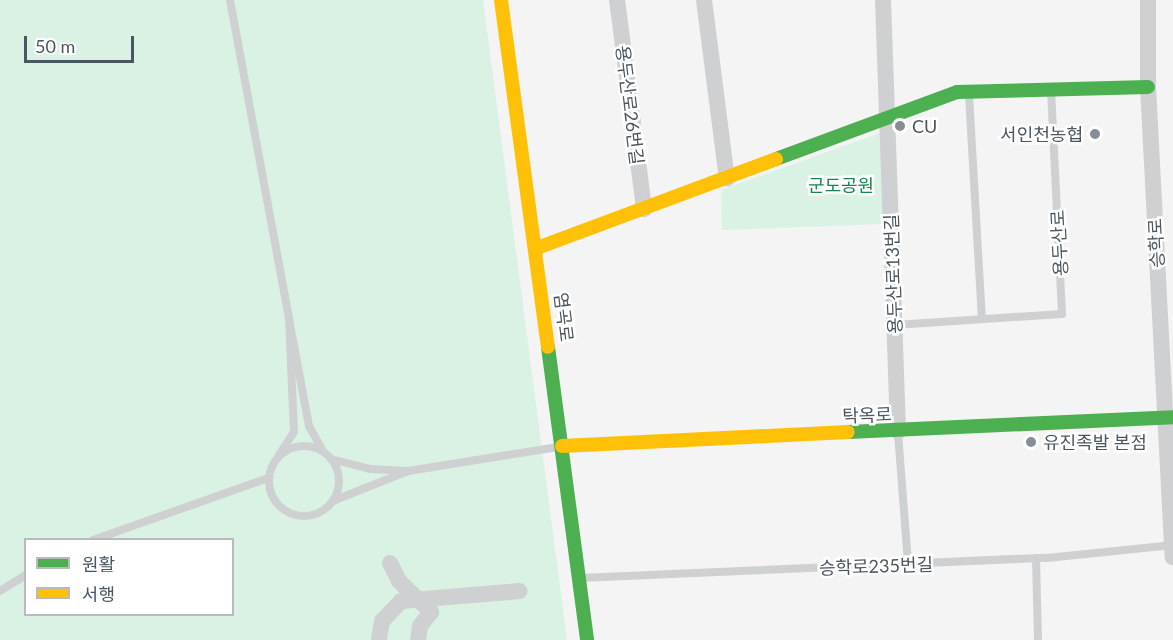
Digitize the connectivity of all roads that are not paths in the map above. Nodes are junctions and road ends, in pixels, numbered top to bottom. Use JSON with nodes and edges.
{"nodes":[{"id":1,"x":230,"y":0,"type":"edge"},
{"id":2,"x":501,"y":0,"type":"edge"},
{"id":3,"x":617,"y":0,"type":"edge"},
{"id":4,"x":704,"y":0,"type":"edge"},
{"id":5,"x":883,"y":0,"type":"edge"},
{"id":6,"x":1148,"y":0,"type":"edge"},
{"id":7,"x":1149,"y":87,"type":"junction"},
{"id":8,"x":1051,"y":91,"type":"junction"},
{"id":9,"x":969,"y":92,"type":"junction"},
{"id":10,"x":887,"y":116,"type":"junction"},
{"id":11,"x":727,"y":179,"type":"junction"},
{"id":12,"x":644,"y":209,"type":"junction"},
{"id":13,"x":537,"y":248,"type":"junction"},
{"id":14,"x":289,"y":319,"type":"junction"},
{"id":15,"x":982,"y":319,"type":"junction"},
{"id":16,"x":895,"y":325,"type":"junction"},
{"id":17,"x":1168,"y":417,"type":"edge"},
{"id":18,"x":898,"y":432,"type":"junction"},
{"id":19,"x":562,"y":446,"type":"junction"},
{"id":20,"x":323,"y":451,"type":"junction"},
{"id":21,"x":279,"y":455,"type":"junction"},
{"id":22,"x":332,"y":459,"type":"junction"},
{"id":23,"x":408,"y":471,"type":"junction"},
{"id":24,"x":268,"y":478,"type":"junction"},
{"id":25,"x":333,"y":501,"type":"junction"},
{"id":26,"x":1172,"y":535,"type":"edge"},
{"id":27,"x":99,"y":538,"type":"edge"},
{"id":28,"x":1173,"y":557,"type":"edge"},
{"id":29,"x":1036,"y":558,"type":"junction"},
{"id":30,"x":390,"y":563,"type":"dead end"},
{"id":31,"x":908,"y":564,"type":"junction"},
{"id":32,"x":24,"y":576,"type":"edge"},
{"id":33,"x":579,"y":578,"type":"junction"},
{"id":34,"x":0,"y":591,"type":"edge"},
{"id":35,"x":520,"y":591,"type":"dead end"},
{"id":36,"x":421,"y":598,"type":"junction"},
{"id":37,"x":379,"y":640,"type":"edge"},
{"id":38,"x":418,"y":640,"type":"edge"},
{"id":39,"x":587,"y":640,"type":"edge"},
{"id":40,"x":1038,"y":640,"type":"edge"}],
"edges":[{"from":1,"to":14,"type":"lane"},
{"from":2,"to":13,"type":"street","name":"염곡로"},
{"from":3,"to":12,"type":"street","name":"용두산로26번길"},
{"from":4,"to":11,"type":"street"},
{"from":5,"to":10,"type":"street","name":"용두산로13번길"},
{"from":6,"to":7,"type":"street","name":"승학로"},
{"from":7,"to":8,"type":"street"},
{"from":7,"to":17,"type":"street","name":"승학로"},
{"from":8,"to":9,"type":"street"},
{"from":8,"to":15,"type":"lane","name":"용두산로"},
{"from":9,"to":10,"type":"street"},
{"from":9,"to":15,"type":"lane"},
{"from":10,"to":11,"type":"street"},
{"from":10,"to":16,"type":"street","name":"용두산로13번길"},
{"from":11,"to":12,"type":"street"},
{"from":12,"to":13,"type":"street"},
{"from":13,"to":19,"type":"street","name":"염곡로"},
{"from":14,"to":20,"type":"lane"},
{"from":14,"to":21,"type":"lane"},
{"from":15,"to":16,"type":"lane","name":"용두산로"},
{"from":16,"to":18,"type":"street","name":"용두산로13번길"},
{"from":17,"to":18,"type":"street","name":"탁옥로"},
{"from":17,"to":26,"type":"street","name":"승학로"},
{"from":18,"to":19,"type":"street","name":"탁옥로"},
{"from":18,"to":31,"type":"lane"},
{"from":19,"to":23,"type":"lane"},
{"from":19,"to":33,"type":"street","name":"염곡로"},
{"from":20,"to":21,"type":"lane"},
{"from":20,"to":22,"type":"lane"},
{"from":21,"to":24,"type":"lane"},
{"from":22,"to":23,"type":"lane"},
{"from":22,"to":25,"type":"lane"},
{"from":23,"to":25,"type":"lane"},
{"from":24,"to":25,"type":"lane"},
{"from":24,"to":27,"type":"lane"},
{"from":26,"to":28,"type":"street","name":"승학로"},
{"from":26,"to":29,"type":"lane","name":"승학로235번길"},
{"from":29,"to":31,"type":"lane","name":"승학로235번길"},
{"from":29,"to":40,"type":"lane"},
{"from":30,"to":36,"type":"street"},
{"from":31,"to":33,"type":"lane","name":"승학로235번길"},
{"from":32,"to":34,"type":"lane"},
{"from":33,"to":39,"type":"street","name":"염곡로"},
{"from":35,"to":36,"type":"street"},
{"from":36,"to":37,"type":"street"},
{"from":36,"to":38,"type":"street"}]}
